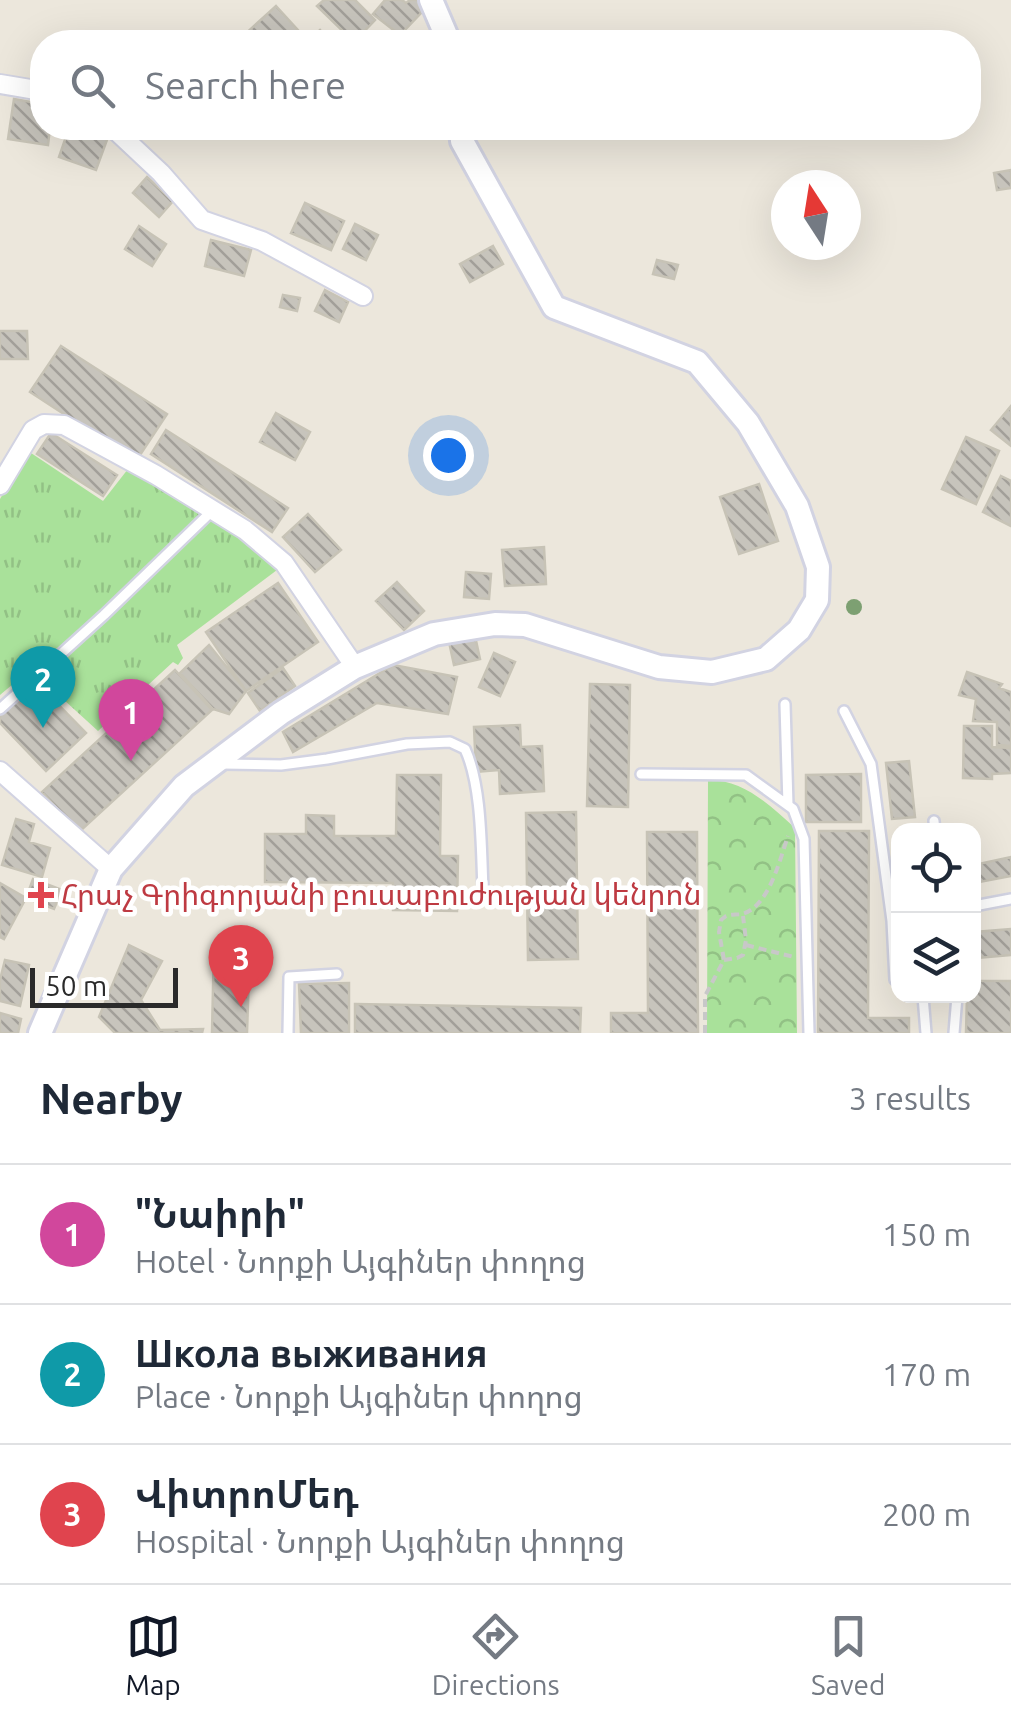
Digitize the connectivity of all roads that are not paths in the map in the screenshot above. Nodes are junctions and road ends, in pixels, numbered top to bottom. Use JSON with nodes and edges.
{"nodes":[{"id":1,"x":430,"y":0,"type":"edge"},
{"id":2,"x":444,"y":30,"type":"edge"},
{"id":3,"x":0,"y":84,"type":"edge"},
{"id":4,"x":30,"y":89,"type":"edge"},
{"id":5,"x":126,"y":140,"type":"edge"},
{"id":6,"x":462,"y":140,"type":"edge"},
{"id":7,"x":363,"y":296,"type":"dead end"},
{"id":8,"x":0,"y":486,"type":"edge"},
{"id":9,"x":212,"y":510,"type":"junction"},
{"id":10,"x":354,"y":667,"type":"junction"},
{"id":11,"x":785,"y":704,"type":"dead end"},
{"id":12,"x":0,"y":709,"type":"edge"},
{"id":13,"x":844,"y":712,"type":"dead end"},
{"id":14,"x":214,"y":763,"type":"junction"},
{"id":15,"x":0,"y":770,"type":"edge"},
{"id":16,"x":641,"y":774,"type":"dead end"},
{"id":17,"x":788,"y":805,"type":"junction"},
{"id":18,"x":110,"y":869,"type":"junction"},
{"id":19,"x":483,"y":889,"type":"dead end"},
{"id":20,"x":1011,"y":899,"type":"edge"},
{"id":21,"x":981,"y":905,"type":"edge"},
{"id":22,"x":894,"y":913,"type":"edge"},
{"id":23,"x":337,"y":974,"type":"dead end"},
{"id":24,"x":924,"y":1003,"type":"edge"},
{"id":25,"x":956,"y":1003,"type":"edge"},
{"id":26,"x":40,"y":1033,"type":"edge"},
{"id":27,"x":288,"y":1033,"type":"edge"},
{"id":28,"x":809,"y":1033,"type":"edge"},
{"id":29,"x":926,"y":1033,"type":"edge"},
{"id":30,"x":954,"y":1033,"type":"edge"}],
"edges":[{"from":1,"to":2,"type":"street"},
{"from":3,"to":4,"type":"street"},
{"from":5,"to":7,"type":"street"},
{"from":6,"to":10,"type":"street"},
{"from":8,"to":9,"type":"street"},
{"from":9,"to":10,"type":"street"},
{"from":9,"to":12,"type":"lane"},
{"from":10,"to":14,"type":"street"},
{"from":11,"to":17,"type":"lane"},
{"from":13,"to":22,"type":"lane"},
{"from":14,"to":18,"type":"street"},
{"from":14,"to":19,"type":"lane"},
{"from":15,"to":18,"type":"street"},
{"from":16,"to":17,"type":"lane"},
{"from":17,"to":28,"type":"lane"},
{"from":18,"to":26,"type":"street"},
{"from":20,"to":21,"type":"lane"},
{"from":23,"to":27,"type":"lane"},
{"from":24,"to":29,"type":"lane"},
{"from":25,"to":30,"type":"lane"}]}
